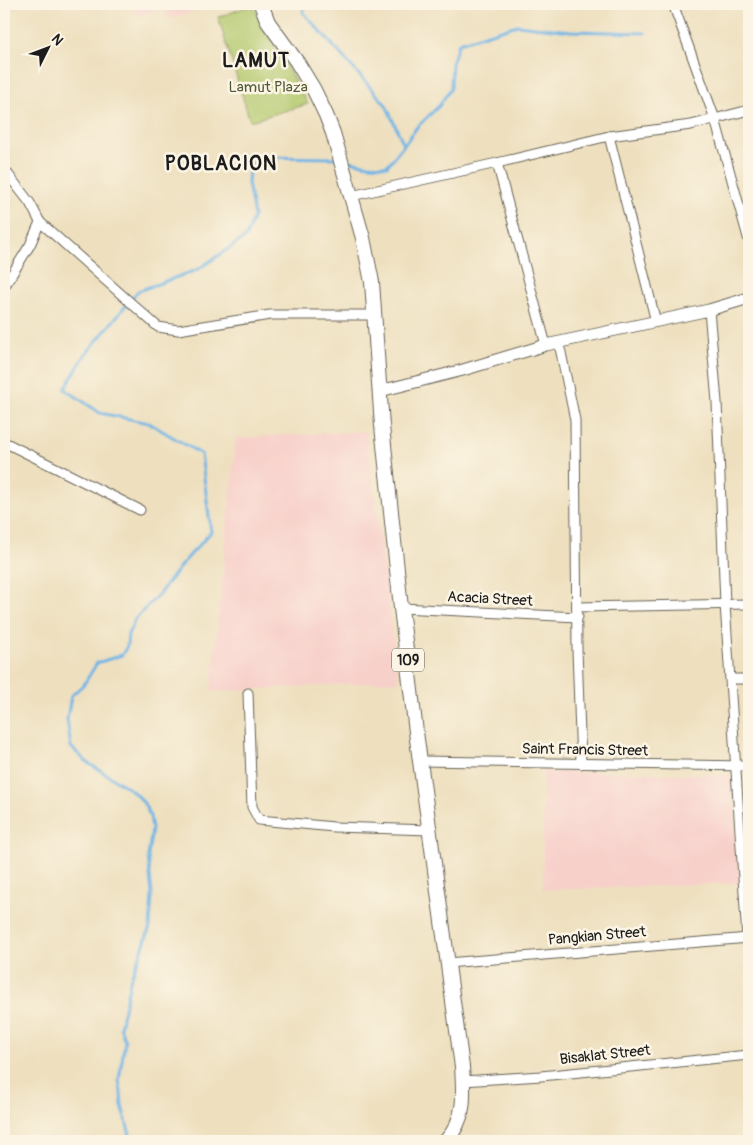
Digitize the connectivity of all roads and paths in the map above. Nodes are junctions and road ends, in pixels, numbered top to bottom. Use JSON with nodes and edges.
{"nodes":[{"id":1,"x":261,"y":4,"type":"edge"},
{"id":2,"x":673,"y":4,"type":"edge"},
{"id":3,"x":749,"y":110,"type":"edge"},
{"id":4,"x":715,"y":119,"type":"junction"},
{"id":5,"x":609,"y":136,"type":"junction"},
{"id":6,"x":498,"y":163,"type":"junction"},
{"id":7,"x":4,"y":169,"type":"edge"},
{"id":8,"x":350,"y":192,"type":"junction"},
{"id":9,"x":40,"y":222,"type":"junction"},
{"id":10,"x":749,"y":241,"type":"edge"},
{"id":11,"x":4,"y":287,"type":"edge"},
{"id":12,"x":749,"y":298,"type":"edge"},
{"id":13,"x":710,"y":310,"type":"junction"},
{"id":14,"x":374,"y":315,"type":"junction"},
{"id":15,"x":656,"y":322,"type":"junction"},
{"id":16,"x":559,"y":343,"type":"junction"},
{"id":17,"x":546,"y":345,"type":"junction"},
{"id":18,"x":380,"y":391,"type":"junction"},
{"id":19,"x":4,"y":442,"type":"edge"},
{"id":20,"x":140,"y":510,"type":"dead end"},
{"id":21,"x":725,"y":604,"type":"junction"},
{"id":22,"x":749,"y":604,"type":"edge"},
{"id":23,"x":577,"y":607,"type":"junction"},
{"id":24,"x":401,"y":608,"type":"junction"},
{"id":25,"x":578,"y":617,"type":"junction"},
{"id":26,"x":731,"y":679,"type":"junction"},
{"id":27,"x":749,"y":679,"type":"edge"},
{"id":28,"x":248,"y":693,"type":"dead end"},
{"id":29,"x":420,"y":761,"type":"junction"},
{"id":30,"x":581,"y":764,"type":"junction"},
{"id":31,"x":735,"y":766,"type":"junction"},
{"id":32,"x":749,"y":766,"type":"edge"},
{"id":33,"x":430,"y":830,"type":"junction"},
{"id":34,"x":748,"y":938,"type":"edge"},
{"id":35,"x":448,"y":963,"type":"junction"},
{"id":36,"x":749,"y":1055,"type":"edge"},
{"id":37,"x":463,"y":1081,"type":"junction"},
{"id":38,"x":450,"y":1136,"type":"edge"}],
"edges":[{"from":1,"to":8,"type":"main road","number":"109"},
{"from":2,"to":4,"type":"street"},
{"from":3,"to":4,"type":"street"},
{"from":4,"to":5,"type":"street"},
{"from":4,"to":10,"type":"street"},
{"from":5,"to":6,"type":"street"},
{"from":5,"to":15,"type":"street"},
{"from":6,"to":8,"type":"street"},
{"from":6,"to":17,"type":"street"},
{"from":7,"to":9,"type":"street"},
{"from":8,"to":14,"type":"main road","number":"109"},
{"from":9,"to":11,"type":"street"},
{"from":9,"to":14,"type":"street"},
{"from":12,"to":13,"type":"street"},
{"from":13,"to":15,"type":"street"},
{"from":13,"to":21,"type":"street"},
{"from":14,"to":18,"type":"main road","number":"109"},
{"from":15,"to":16,"type":"street"},
{"from":16,"to":17,"type":"street"},
{"from":16,"to":23,"type":"street"},
{"from":17,"to":18,"type":"street"},
{"from":18,"to":24,"type":"main road","number":"109"},
{"from":19,"to":20,"type":"street"},
{"from":21,"to":22,"type":"street"},
{"from":21,"to":23,"type":"street"},
{"from":21,"to":26,"type":"street"},
{"from":23,"to":25,"type":"street"},
{"from":24,"to":25,"type":"street","name":"Acacia Street"},
{"from":24,"to":29,"type":"main road","number":"109"},
{"from":25,"to":30,"type":"street"},
{"from":26,"to":27,"type":"street"},
{"from":26,"to":31,"type":"street"},
{"from":28,"to":33,"type":"street"},
{"from":29,"to":30,"type":"street","name":"Saint Francis Street"},
{"from":29,"to":33,"type":"main road","number":"109"},
{"from":30,"to":31,"type":"street","name":"Saint Francis Street"},
{"from":31,"to":32,"type":"street","name":"Saint Francis Street"},
{"from":31,"to":34,"type":"street"},
{"from":33,"to":35,"type":"main road","number":"109"},
{"from":34,"to":35,"type":"street","name":"Pangkian Street"},
{"from":35,"to":37,"type":"main road","number":"109"},
{"from":36,"to":37,"type":"street","name":"Bisaklat Street"},
{"from":37,"to":38,"type":"main road","number":"109"}]}
